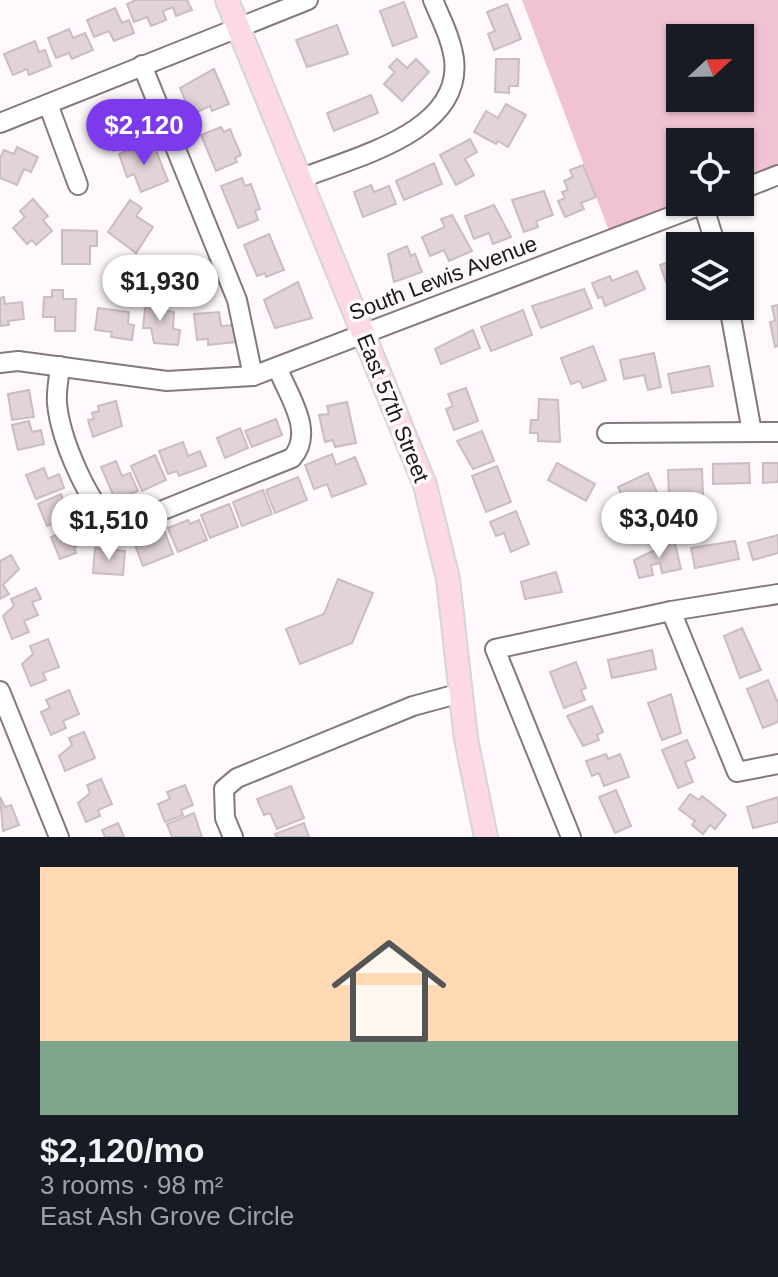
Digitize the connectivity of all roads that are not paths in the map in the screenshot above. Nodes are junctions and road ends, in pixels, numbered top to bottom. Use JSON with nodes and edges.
{"nodes":[{"id":1,"x":227,"y":0,"type":"edge"},
{"id":2,"x":308,"y":0,"type":"edge"},
{"id":3,"x":433,"y":0,"type":"edge"},
{"id":4,"x":238,"y":26,"type":"junction"},
{"id":5,"x":142,"y":65,"type":"junction"},
{"id":6,"x":48,"y":104,"type":"junction"},
{"id":7,"x":0,"y":123,"type":"edge"},
{"id":8,"x":778,"y":175,"type":"edge"},
{"id":9,"x":300,"y":179,"type":"junction"},
{"id":10,"x":754,"y":184,"type":"edge"},
{"id":11,"x":78,"y":185,"type":"dead end"},
{"id":12,"x":672,"y":216,"type":"edge"},
{"id":13,"x":732,"y":320,"type":"edge"},
{"id":14,"x":363,"y":334,"type":"junction"},
{"id":15,"x":0,"y":363,"type":"edge"},
{"id":16,"x":60,"y":366,"type":"junction"},
{"id":17,"x":278,"y":369,"type":"junction"},
{"id":18,"x":253,"y":376,"type":"junction"},
{"id":19,"x":752,"y":432,"type":"junction"},
{"id":20,"x":778,"y":432,"type":"edge"},
{"id":21,"x":607,"y":433,"type":"dead end"},
{"id":22,"x":778,"y":594,"type":"edge"},
{"id":23,"x":671,"y":611,"type":"junction"},
{"id":24,"x":0,"y":691,"type":"edge"},
{"id":25,"x":461,"y":693,"type":"junction"},
{"id":26,"x":778,"y":764,"type":"edge"},
{"id":27,"x":59,"y":837,"type":"edge"},
{"id":28,"x":233,"y":837,"type":"edge"},
{"id":29,"x":486,"y":837,"type":"edge"},
{"id":30,"x":571,"y":837,"type":"edge"}],
"edges":[{"from":1,"to":4,"type":"main road","name":"East 57th Street"},
{"from":2,"to":4,"type":"street"},
{"from":3,"to":9,"type":"street"},
{"from":4,"to":5,"type":"street"},
{"from":4,"to":9,"type":"main road","name":"East 57th Street"},
{"from":5,"to":6,"type":"street"},
{"from":5,"to":18,"type":"street"},
{"from":6,"to":7,"type":"street"},
{"from":6,"to":11,"type":"street"},
{"from":8,"to":10,"type":"street"},
{"from":9,"to":14,"type":"main road","name":"East 57th Street"},
{"from":12,"to":14,"type":"street","name":"South Lewis Avenue"},
{"from":13,"to":19,"type":"street"},
{"from":14,"to":17,"type":"street","name":"South Lewis Avenue"},
{"from":14,"to":25,"type":"main road","name":"East 57th Street"},
{"from":15,"to":16,"type":"street","name":"South Lewis Avenue"},
{"from":16,"to":17,"type":"street"},
{"from":16,"to":18,"type":"street","name":"South Lewis Avenue"},
{"from":17,"to":18,"type":"street","name":"South Lewis Avenue"},
{"from":19,"to":20,"type":"street"},
{"from":19,"to":21,"type":"street"},
{"from":22,"to":23,"type":"street"},
{"from":23,"to":26,"type":"street"},
{"from":23,"to":30,"type":"street"},
{"from":24,"to":27,"type":"street"},
{"from":25,"to":28,"type":"street"},
{"from":25,"to":29,"type":"main road","name":"East 57th Street"}]}
